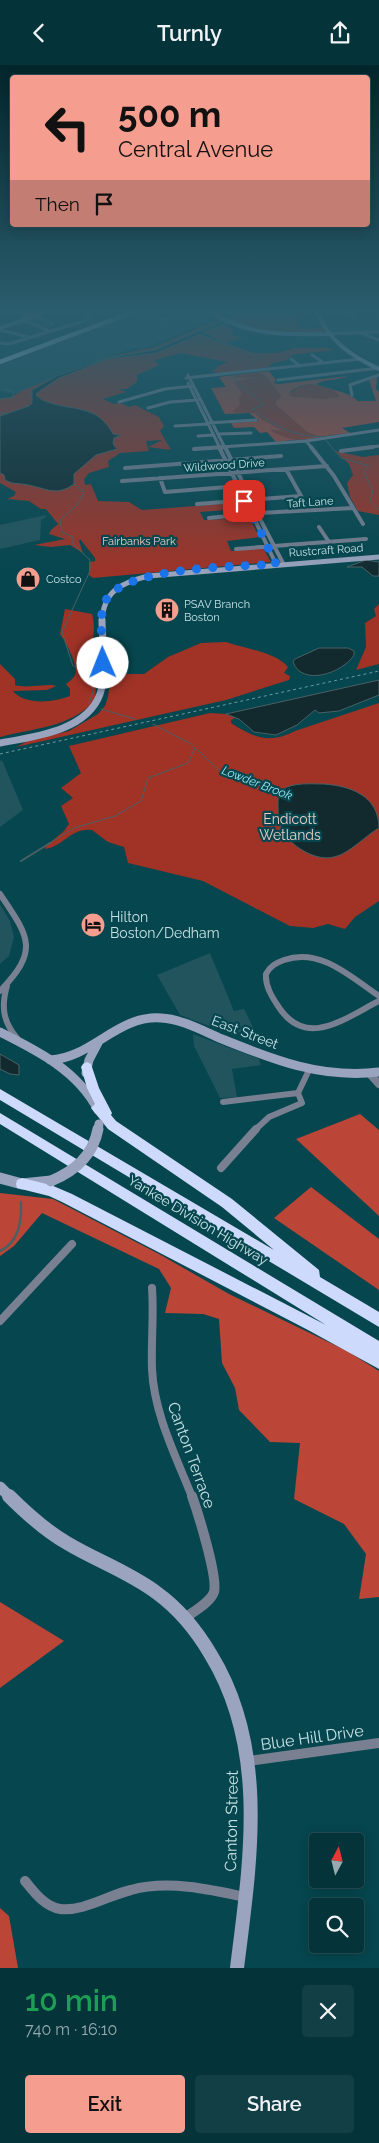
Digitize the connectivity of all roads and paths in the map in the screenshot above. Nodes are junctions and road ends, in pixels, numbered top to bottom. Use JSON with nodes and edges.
{"nodes":[{"id":1,"x":198,"y":400,"type":"edge"},
{"id":2,"x":123,"y":401,"type":"edge"},
{"id":3,"x":191,"y":401,"type":"edge"},
{"id":4,"x":119,"y":402,"type":"dead end"},
{"id":5,"x":163,"y":404,"type":"junction"},
{"id":6,"x":148,"y":408,"type":"dead end"},
{"id":7,"x":166,"y":412,"type":"dead end"},
{"id":8,"x":256,"y":420,"type":"dead end"},
{"id":9,"x":209,"y":424,"type":"junction"},
{"id":10,"x":175,"y":426,"type":"dead end"},
{"id":11,"x":379,"y":430,"type":"edge"},
{"id":12,"x":251,"y":433,"type":"dead end"},
{"id":13,"x":213,"y":435,"type":"junction"},
{"id":14,"x":218,"y":435,"type":"junction"},
{"id":15,"x":198,"y":436,"type":"dead end"},
{"id":16,"x":306,"y":441,"type":"junction"},
{"id":17,"x":379,"y":446,"type":"edge"},
{"id":18,"x":218,"y":447,"type":"junction"},
{"id":19,"x":224,"y":447,"type":"junction"},
{"id":20,"x":194,"y":449,"type":"dead end"},
{"id":21,"x":341,"y":451,"type":"dead end"},
{"id":22,"x":281,"y":456,"type":"dead end"},
{"id":23,"x":225,"y":460,"type":"junction"},
{"id":24,"x":231,"y":460,"type":"junction"},
{"id":25,"x":327,"y":466,"type":"junction"},
{"id":26,"x":125,"y":468,"type":"dead end"},
{"id":27,"x":286,"y":469,"type":"junction"},
{"id":28,"x":231,"y":473,"type":"junction"},
{"id":29,"x":237,"y":473,"type":"junction"},
{"id":30,"x":160,"y":478,"type":"junction"},
{"id":31,"x":122,"y":481,"type":"dead end"},
{"id":32,"x":238,"y":486,"type":"junction"},
{"id":33,"x":244,"y":486,"type":"junction"},
{"id":34,"x":301,"y":496,"type":"junction"},
{"id":35,"x":251,"y":499,"type":"junction"},
{"id":36,"x":245,"y":500,"type":"junction"},
{"id":37,"x":197,"y":503,"type":"dead end"},
{"id":38,"x":305,"y":503,"type":"dead end"},
{"id":39,"x":353,"y":508,"type":"junction"},
{"id":40,"x":260,"y":513,"type":"junction"},
{"id":41,"x":249,"y":514,"type":"junction"},
{"id":42,"x":209,"y":517,"type":"dead end"},
{"id":43,"x":362,"y":524,"type":"dead end"},
{"id":44,"x":319,"y":527,"type":"dead end"},
{"id":45,"x":366,"y":539,"type":"dead end"},
{"id":46,"x":329,"y":542,"type":"junction"},
{"id":47,"x":268,"y":546,"type":"junction"},
{"id":48,"x":274,"y":546,"type":"junction"},
{"id":49,"x":236,"y":549,"type":"dead end"},
{"id":50,"x":379,"y":557,"type":"edge"},
{"id":51,"x":279,"y":564,"type":"junction"},
{"id":52,"x":0,"y":743,"type":"edge"},
{"id":53,"x":0,"y":894,"type":"edge"},
{"id":54,"x":9,"y":983,"type":"junction"},
{"id":55,"x":0,"y":991,"type":"edge"},
{"id":56,"x":379,"y":996,"type":"edge"},
{"id":57,"x":379,"y":1001,"type":"edge"},
{"id":58,"x":0,"y":1032,"type":"edge"},
{"id":59,"x":104,"y":1035,"type":"junction"},
{"id":60,"x":27,"y":1046,"type":"junction"},
{"id":61,"x":50,"y":1060,"type":"junction"},
{"id":62,"x":87,"y":1067,"type":"junction"},
{"id":63,"x":308,"y":1070,"type":"junction"},
{"id":64,"x":374,"y":1073,"type":"edge"},
{"id":65,"x":379,"y":1084,"type":"edge"},
{"id":66,"x":298,"y":1093,"type":"junction"},
{"id":67,"x":0,"y":1094,"type":"edge"},
{"id":68,"x":223,"y":1102,"type":"dead end"},
{"id":69,"x":96,"y":1106,"type":"junction"},
{"id":70,"x":0,"y":1119,"type":"edge"},
{"id":71,"x":120,"y":1130,"type":"junction"},
{"id":72,"x":221,"y":1168,"type":"dead end"},
{"id":73,"x":0,"y":1178,"type":"edge"},
{"id":74,"x":18,"y":1183,"type":"junction"},
{"id":75,"x":0,"y":1185,"type":"edge"},
{"id":76,"x":72,"y":1244,"type":"dead end"},
{"id":77,"x":152,"y":1288,"type":"dead end"},
{"id":78,"x":334,"y":1293,"type":"junction"},
{"id":79,"x":379,"y":1320,"type":"edge"},
{"id":80,"x":0,"y":1321,"type":"edge"},
{"id":81,"x":379,"y":1349,"type":"edge"},
{"id":82,"x":379,"y":1362,"type":"edge"},
{"id":83,"x":0,"y":1487,"type":"edge"},
{"id":84,"x":185,"y":1618,"type":"junction"},
{"id":85,"x":379,"y":1743,"type":"edge"},
{"id":86,"x":249,"y":1761,"type":"junction"},
{"id":87,"x":25,"y":1881,"type":"dead end"},
{"id":88,"x":246,"y":1897,"type":"junction"},
{"id":89,"x":237,"y":1968,"type":"edge"}],
"edges":[{"from":1,"to":9,"type":"street"},
{"from":2,"to":4,"type":"street"},
{"from":3,"to":5,"type":"street"},
{"from":5,"to":6,"type":"street"},
{"from":5,"to":7,"type":"street"},
{"from":8,"to":9,"type":"street"},
{"from":9,"to":10,"type":"street"},
{"from":9,"to":13,"type":"street"},
{"from":9,"to":14,"type":"street"},
{"from":11,"to":16,"type":"street"},
{"from":12,"to":14,"type":"street"},
{"from":13,"to":15,"type":"street"},
{"from":13,"to":18,"type":"street"},
{"from":14,"to":19,"type":"street"},
{"from":16,"to":19,"type":"street"},
{"from":16,"to":25,"type":"street"},
{"from":17,"to":21,"type":"street"},
{"from":18,"to":19,"type":"street"},
{"from":18,"to":20,"type":"street"},
{"from":18,"to":23,"type":"street"},
{"from":19,"to":24,"type":"street"},
{"from":22,"to":24,"type":"street"},
{"from":23,"to":24,"type":"street"},
{"from":23,"to":26,"type":"street"},
{"from":23,"to":28,"type":"street"},
{"from":24,"to":29,"type":"street"},
{"from":25,"to":27,"type":"street","name":"Wildwood Drive"},
{"from":25,"to":39,"type":"street"},
{"from":27,"to":29,"type":"street","name":"Wildwood Drive"},
{"from":27,"to":34,"type":"street"},
{"from":28,"to":29,"type":"street","name":"Wildwood Drive"},
{"from":28,"to":30,"type":"street","name":"Wildwood Drive"},
{"from":28,"to":32,"type":"street"},
{"from":29,"to":33,"type":"street"},
{"from":30,"to":31,"type":"street","name":"Wildwood Drive"},
{"from":30,"to":32,"type":"street"},
{"from":32,"to":33,"type":"street"},
{"from":32,"to":36,"type":"street"},
{"from":33,"to":35,"type":"street"},
{"from":34,"to":35,"type":"street"},
{"from":34,"to":38,"type":"street"},
{"from":35,"to":36,"type":"street"},
{"from":35,"to":40,"type":"street"},
{"from":36,"to":37,"type":"street"},
{"from":36,"to":41,"type":"street"},
{"from":39,"to":40,"type":"street","name":"Taft Lane"},
{"from":39,"to":43,"type":"street"},
{"from":40,"to":41,"type":"street","name":"Taft Lane"},
{"from":40,"to":48,"type":"street"},
{"from":41,"to":42,"type":"street","name":"Taft Lane"},
{"from":41,"to":47,"type":"street"},
{"from":44,"to":46,"type":"street"},
{"from":45,"to":46,"type":"street"},
{"from":46,"to":48,"type":"street"},
{"from":47,"to":48,"type":"street"},
{"from":47,"to":49,"type":"street"},
{"from":47,"to":51,"type":"street"},
{"from":48,"to":51,"type":"street"},
{"from":50,"to":51,"type":"main road","name":"Rustcraft Road"},
{"from":51,"to":52,"type":"main road","name":"Rustcraft Road"},
{"from":53,"to":54,"type":"street"},
{"from":54,"to":55,"type":"street"},
{"from":54,"to":60,"type":"street"},
{"from":56,"to":57,"type":"street"},
{"from":58,"to":60,"type":"main road"},
{"from":59,"to":61,"type":"main road","name":"East Street"},
{"from":59,"to":62,"type":"main road"},
{"from":59,"to":63,"type":"main road","name":"East Street"},
{"from":60,"to":61,"type":"main road"},
{"from":61,"to":69,"type":"main road"},
{"from":62,"to":69,"type":"main road"},
{"from":62,"to":71,"type":"highway"},
{"from":63,"to":64,"type":"main road","name":"East Street"},
{"from":63,"to":66,"type":"street"},
{"from":64,"to":65,"type":"street"},
{"from":66,"to":68,"type":"street"},
{"from":66,"to":72,"type":"street"},
{"from":67,"to":78,"type":"highway","name":"Yankee Division Highway"},
{"from":69,"to":71,"type":"highway"},
{"from":69,"to":74,"type":"main road","bridge":true},
{"from":70,"to":81,"type":"highway","name":"Yankee Division Highway"},
{"from":71,"to":78,"type":"highway"},
{"from":73,"to":74,"type":"main road"},
{"from":74,"to":75,"type":"main road"},
{"from":74,"to":82,"type":"highway"},
{"from":76,"to":80,"type":"street"},
{"from":77,"to":84,"type":"street","name":"Canton Terrace"},
{"from":78,"to":79,"type":"highway","name":"Yankee Division Highway"},
{"from":83,"to":84,"type":"main road","name":"Canton Street"},
{"from":84,"to":86,"type":"main road","name":"Canton Street"},
{"from":85,"to":86,"type":"street","name":"Blue Hill Drive"},
{"from":86,"to":88,"type":"main road","name":"Canton Street"},
{"from":87,"to":88,"type":"street"},
{"from":88,"to":89,"type":"main road","name":"Canton Street"}]}
